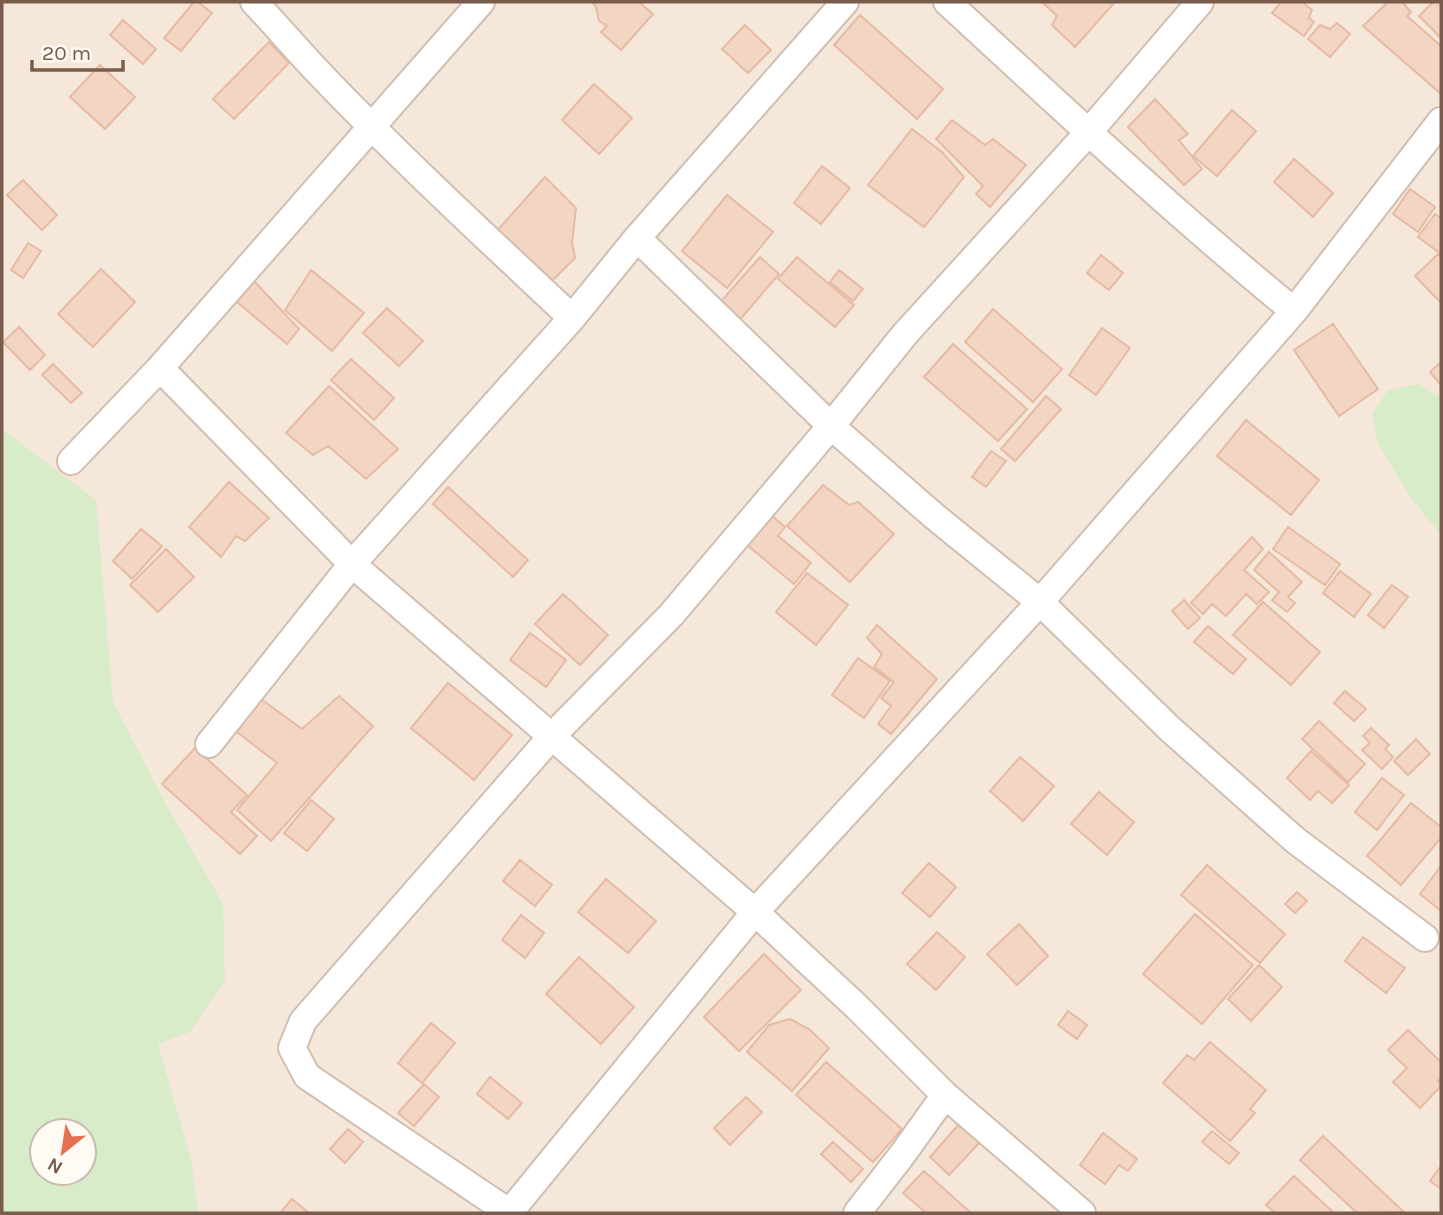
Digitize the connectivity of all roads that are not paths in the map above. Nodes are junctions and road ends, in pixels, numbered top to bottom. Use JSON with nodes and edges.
{"nodes":[{"id":1,"x":254,"y":2,"type":"edge"},
{"id":2,"x":481,"y":2,"type":"edge"},
{"id":3,"x":845,"y":2,"type":"edge"},
{"id":4,"x":947,"y":2,"type":"edge"},
{"id":5,"x":1200,"y":2,"type":"edge"},
{"id":6,"x":1441,"y":121,"type":"edge"},
{"id":7,"x":372,"y":127,"type":"junction"},
{"id":8,"x":1088,"y":133,"type":"junction"},
{"id":9,"x":637,"y":238,"type":"junction"},
{"id":10,"x":1294,"y":311,"type":"junction"},
{"id":11,"x":572,"y":318,"type":"junction"},
{"id":12,"x":160,"y":368,"type":"junction"},
{"id":13,"x":831,"y":426,"type":"junction"},
{"id":14,"x":71,"y":461,"type":"dead end"},
{"id":15,"x":352,"y":564,"type":"junction"},
{"id":16,"x":1040,"y":603,"type":"junction"},
{"id":17,"x":552,"y":736,"type":"junction"},
{"id":18,"x":209,"y":744,"type":"dead end"},
{"id":19,"x":755,"y":912,"type":"junction"},
{"id":20,"x":1425,"y":938,"type":"dead end"},
{"id":21,"x":945,"y":1095,"type":"junction"},
{"id":22,"x":509,"y":1213,"type":"edge"},
{"id":23,"x":857,"y":1213,"type":"edge"},
{"id":24,"x":1082,"y":1213,"type":"edge"}],
"edges":[{"from":1,"to":7,"type":"street"},
{"from":2,"to":7,"type":"street"},
{"from":3,"to":9,"type":"street"},
{"from":4,"to":8,"type":"street"},
{"from":5,"to":8,"type":"street"},
{"from":6,"to":10,"type":"street"},
{"from":7,"to":11,"type":"street"},
{"from":7,"to":12,"type":"street"},
{"from":8,"to":10,"type":"street"},
{"from":8,"to":13,"type":"street"},
{"from":9,"to":11,"type":"street"},
{"from":9,"to":13,"type":"street"},
{"from":10,"to":16,"type":"street"},
{"from":11,"to":15,"type":"street"},
{"from":12,"to":14,"type":"street"},
{"from":12,"to":15,"type":"street"},
{"from":13,"to":16,"type":"street"},
{"from":13,"to":17,"type":"street"},
{"from":15,"to":17,"type":"street"},
{"from":15,"to":18,"type":"street"},
{"from":16,"to":19,"type":"street"},
{"from":16,"to":20,"type":"street"},
{"from":17,"to":19,"type":"street"},
{"from":17,"to":22,"type":"street"},
{"from":19,"to":21,"type":"street"},
{"from":19,"to":22,"type":"street"},
{"from":21,"to":23,"type":"street"},
{"from":21,"to":24,"type":"street"}]}
